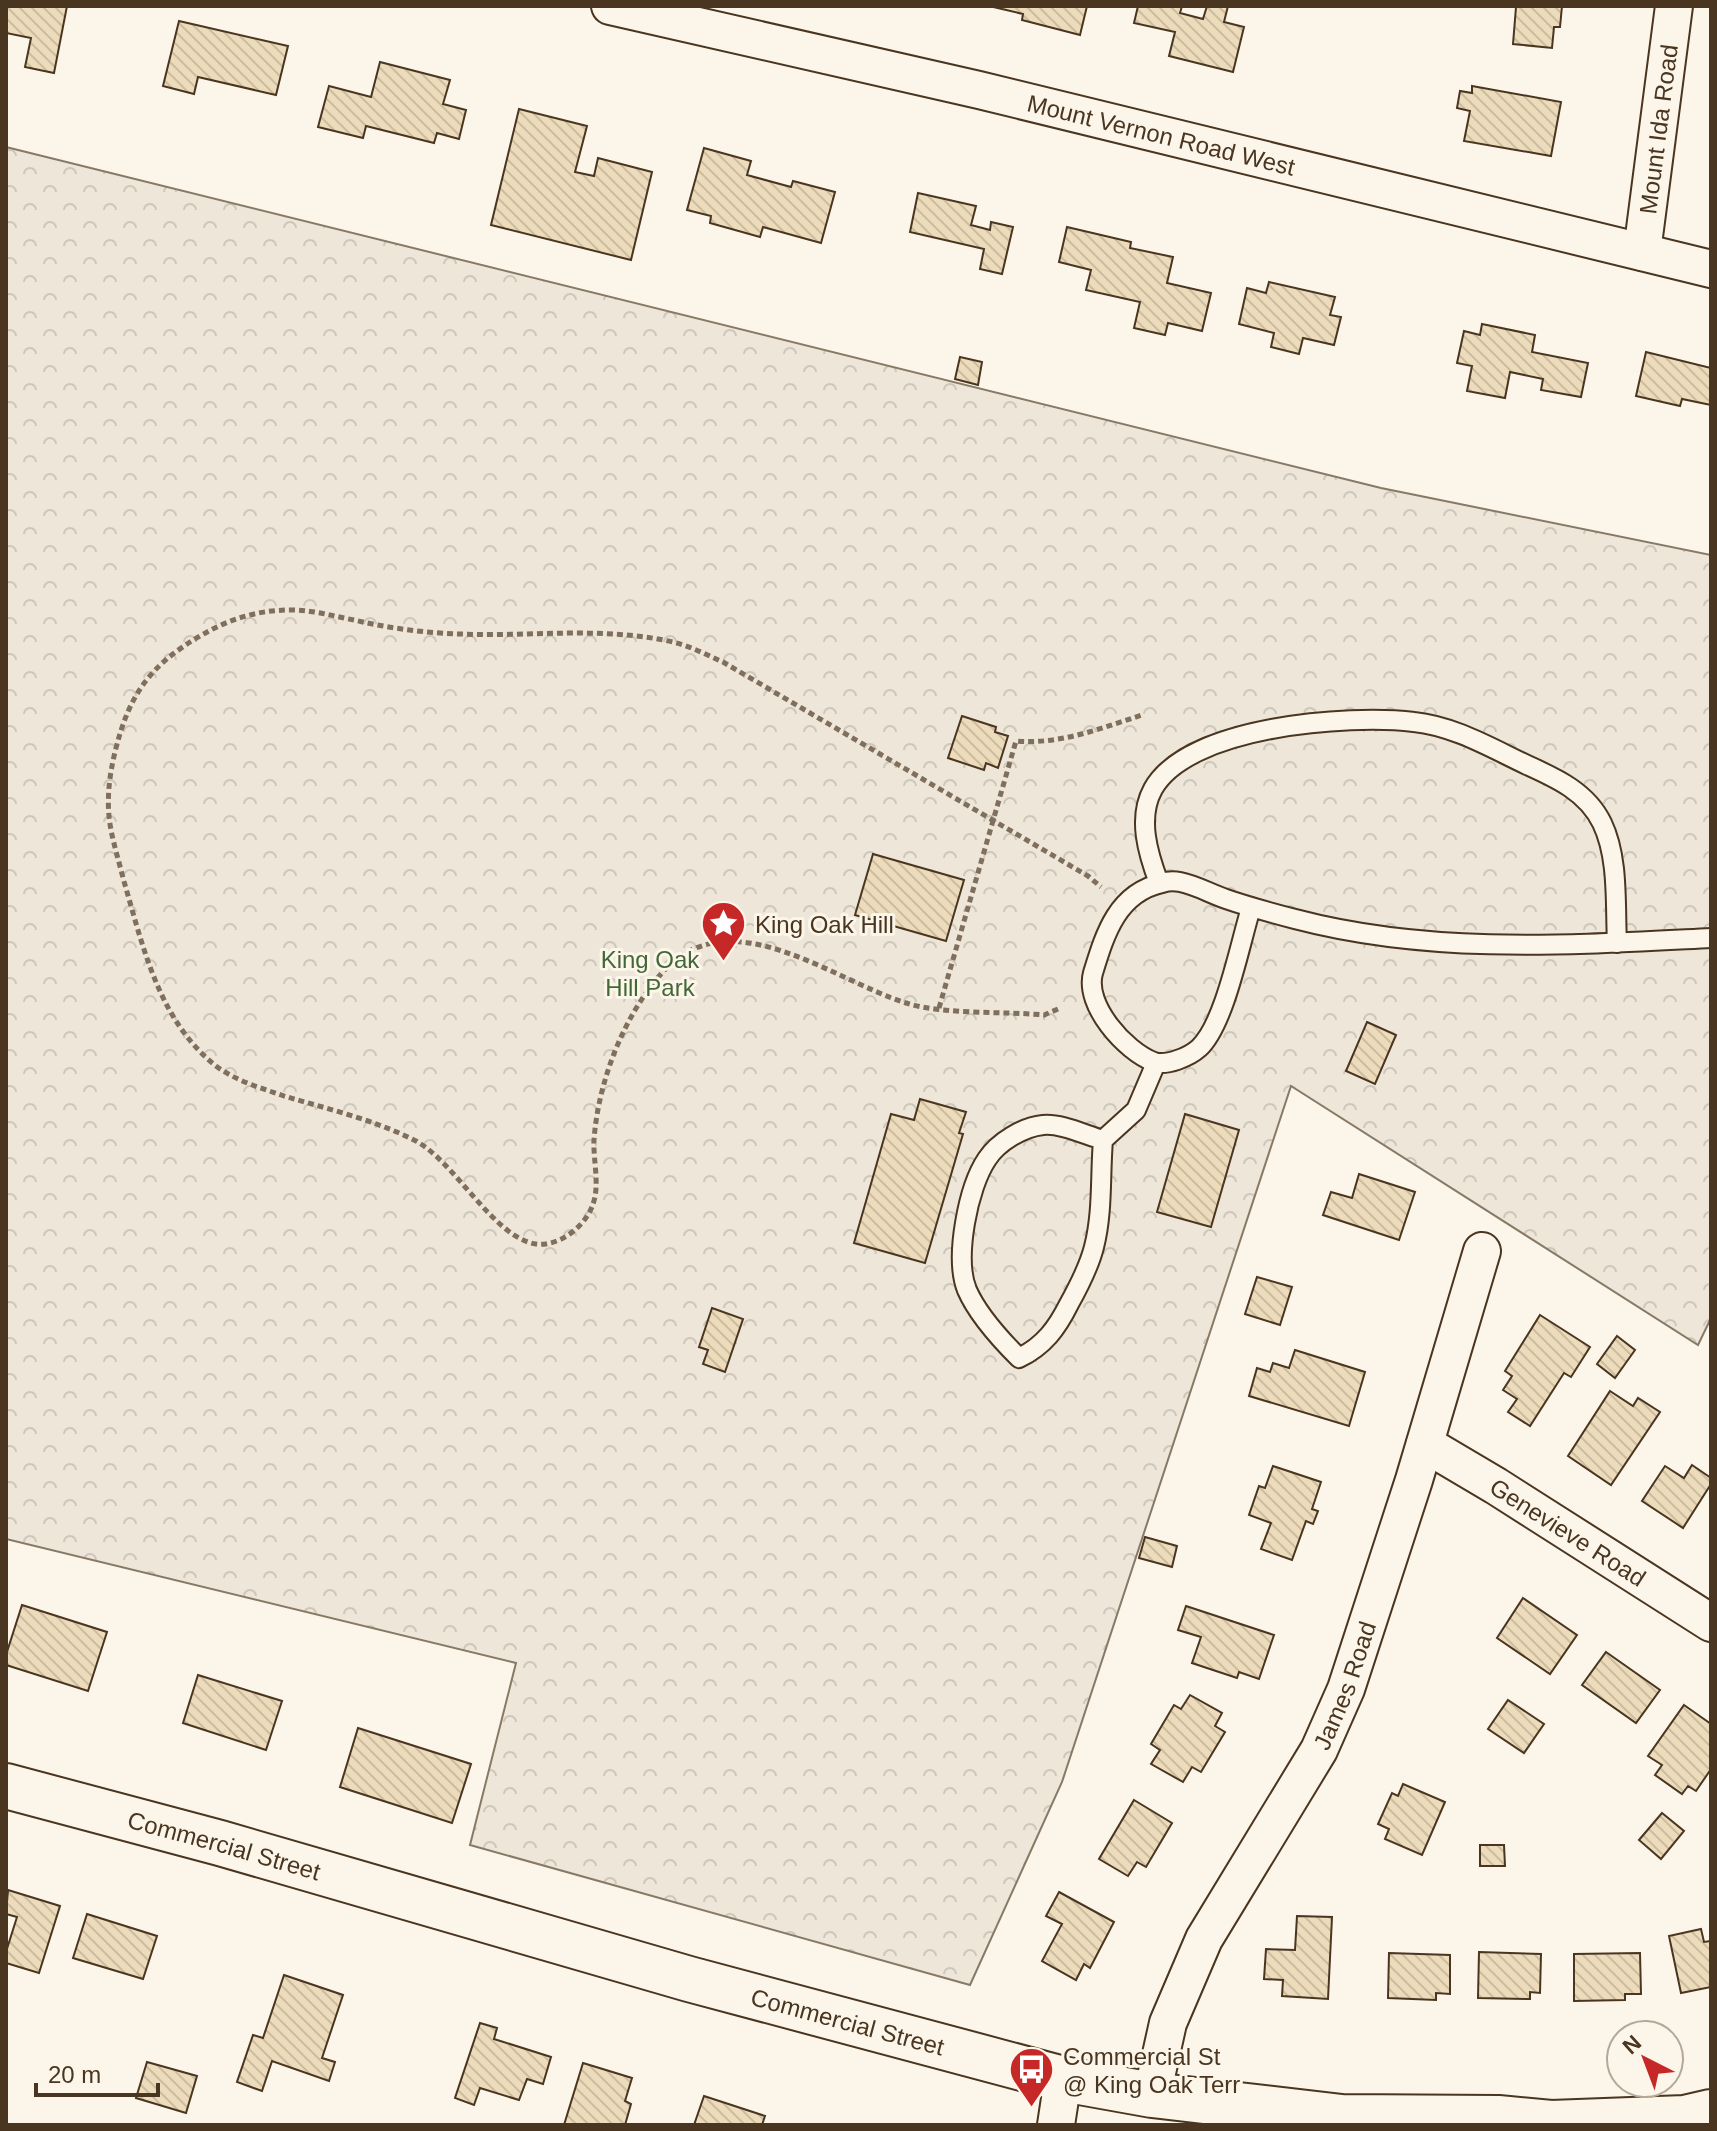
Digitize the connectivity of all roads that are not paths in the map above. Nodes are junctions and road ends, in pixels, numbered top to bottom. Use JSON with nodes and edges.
{"nodes":[{"id":1,"x":610,"y":6,"type":"edge"},
{"id":2,"x":1674,"y":6,"type":"edge"},
{"id":3,"x":1642,"y":252,"type":"junction"},
{"id":4,"x":1711,"y":269,"type":"edge"},
{"id":5,"x":1159,"y":883,"type":"junction"},
{"id":6,"x":1251,"y":908,"type":"junction"},
{"id":7,"x":1711,"y":938,"type":"edge"},
{"id":8,"x":1617,"y":943,"type":"junction"},
{"id":9,"x":1156,"y":1063,"type":"junction"},
{"id":10,"x":1103,"y":1140,"type":"junction"},
{"id":11,"x":1482,"y":1251,"type":"dead end"},
{"id":12,"x":1425,"y":1444,"type":"junction"},
{"id":13,"x":1711,"y":1623,"type":"edge"},
{"id":14,"x":6,"y":1786,"type":"edge"},
{"id":15,"x":1063,"y":2079,"type":"junction"},
{"id":16,"x":1152,"y":2095,"type":"junction"},
{"id":17,"x":1702,"y":2118,"type":"edge"},
{"id":18,"x":1498,"y":2122,"type":"edge"},
{"id":19,"x":1551,"y":2124,"type":"edge"},
{"id":20,"x":1056,"y":2125,"type":"edge"}],
"edges":[{"from":1,"to":3,"type":"street","name":"Mount Vernon Road West"},
{"from":2,"to":3,"type":"street","name":"Mount Ida Road"},
{"from":3,"to":4,"type":"street","name":"Mount Vernon Road West"},
{"from":5,"to":6,"type":"lane"},
{"from":5,"to":8,"type":"lane"},
{"from":5,"to":9,"type":"lane"},
{"from":6,"to":8,"type":"lane"},
{"from":6,"to":9,"type":"lane"},
{"from":7,"to":8,"type":"lane"},
{"from":9,"to":10,"type":"lane"},
{"from":10,"to":10,"type":"lane"},
{"from":11,"to":12,"type":"street","name":"James Road"},
{"from":12,"to":13,"type":"street","name":"Genevieve Road"},
{"from":12,"to":16,"type":"street","name":"James Road"},
{"from":14,"to":15,"type":"main road","name":"Commercial Street"},
{"from":15,"to":16,"type":"main road","name":"Commercial Street"},
{"from":15,"to":20,"type":"street"},
{"from":16,"to":18,"type":"main road","name":"Commercial Street"},
{"from":17,"to":19,"type":"main road","name":"Commercial Street"},
{"from":18,"to":19,"type":"main road","name":"Commercial Street"}]}
